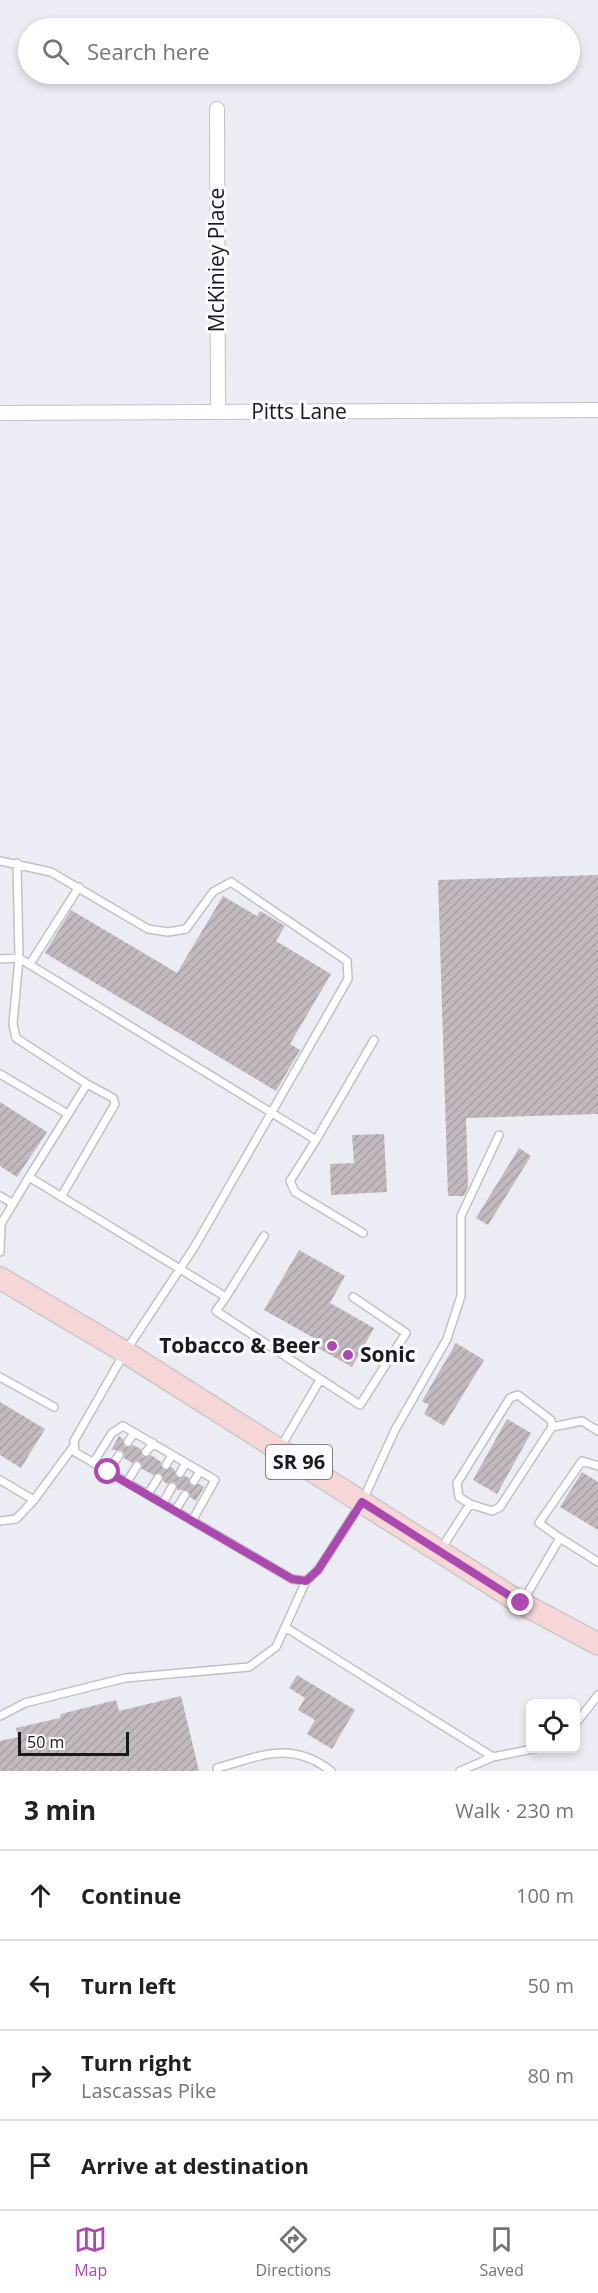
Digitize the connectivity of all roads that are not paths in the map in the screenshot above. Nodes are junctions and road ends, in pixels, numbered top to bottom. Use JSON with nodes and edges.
{"nodes":[{"id":1,"x":217,"y":109,"type":"dead end"},
{"id":2,"x":598,"y":410,"type":"edge"},
{"id":3,"x":218,"y":412,"type":"junction"},
{"id":4,"x":0,"y":413,"type":"edge"},
{"id":5,"x":0,"y":861,"type":"edge"},
{"id":6,"x":18,"y":863,"type":"junction"},
{"id":7,"x":79,"y":887,"type":"junction"},
{"id":8,"x":19,"y":958,"type":"junction"},
{"id":9,"x":0,"y":959,"type":"edge"},
{"id":10,"x":30,"y":964,"type":"junction"},
{"id":11,"x":374,"y":1040,"type":"dead end"},
{"id":12,"x":0,"y":1074,"type":"edge"},
{"id":13,"x":87,"y":1084,"type":"junction"},
{"id":14,"x":272,"y":1112,"type":"junction"},
{"id":15,"x":66,"y":1113,"type":"junction"},
{"id":16,"x":499,"y":1135,"type":"dead end"},
{"id":17,"x":316,"y":1140,"type":"junction"},
{"id":18,"x":29,"y":1177,"type":"junction"},
{"id":19,"x":0,"y":1196,"type":"edge"},
{"id":20,"x":61,"y":1197,"type":"junction"},
{"id":21,"x":12,"y":1203,"type":"junction"},
{"id":22,"x":0,"y":1224,"type":"edge"},
{"id":23,"x":363,"y":1233,"type":"dead end"},
{"id":24,"x":264,"y":1236,"type":"dead end"},
{"id":25,"x":0,"y":1252,"type":"edge"},
{"id":26,"x":180,"y":1268,"type":"junction"},
{"id":27,"x":0,"y":1278,"type":"edge"},
{"id":28,"x":226,"y":1297,"type":"junction"},
{"id":29,"x":353,"y":1297,"type":"dead end"},
{"id":30,"x":125,"y":1352,"type":"junction"},
{"id":31,"x":0,"y":1377,"type":"edge"},
{"id":32,"x":320,"y":1380,"type":"junction"},
{"id":33,"x":54,"y":1407,"type":"dead end"},
{"id":34,"x":552,"y":1427,"type":"junction"},
{"id":35,"x":598,"y":1431,"type":"edge"},
{"id":36,"x":134,"y":1433,"type":"junction"},
{"id":37,"x":128,"y":1442,"type":"dead end"},
{"id":38,"x":153,"y":1443,"type":"junction"},
{"id":39,"x":73,"y":1447,"type":"junction"},
{"id":40,"x":279,"y":1450,"type":"junction"},
{"id":41,"x":146,"y":1452,"type":"dead end"},
{"id":42,"x":119,"y":1455,"type":"dead end"},
{"id":43,"x":172,"y":1455,"type":"junction"},
{"id":44,"x":93,"y":1462,"type":"junction"},
{"id":45,"x":186,"y":1463,"type":"junction"},
{"id":46,"x":166,"y":1465,"type":"dead end"},
{"id":47,"x":137,"y":1466,"type":"dead end"},
{"id":48,"x":598,"y":1466,"type":"edge"},
{"id":49,"x":200,"y":1471,"type":"junction"},
{"id":50,"x":108,"y":1472,"type":"junction"},
{"id":51,"x":180,"y":1473,"type":"dead end"},
{"id":52,"x":158,"y":1478,"type":"dead end"},
{"id":53,"x":0,"y":1480,"type":"edge"},
{"id":54,"x":194,"y":1481,"type":"dead end"},
{"id":55,"x":127,"y":1482,"type":"junction"},
{"id":56,"x":172,"y":1487,"type":"dead end"},
{"id":57,"x":148,"y":1494,"type":"junction"},
{"id":58,"x":186,"y":1494,"type":"dead end"},
{"id":59,"x":34,"y":1500,"type":"junction"},
{"id":60,"x":362,"y":1502,"type":"junction"},
{"id":61,"x":163,"y":1503,"type":"junction"},
{"id":62,"x":470,"y":1504,"type":"junction"},
{"id":63,"x":175,"y":1511,"type":"junction"},
{"id":64,"x":0,"y":1521,"type":"edge"},
{"id":65,"x":192,"y":1521,"type":"junction"},
{"id":66,"x":560,"y":1538,"type":"junction"},
{"id":67,"x":440,"y":1552,"type":"junction"},
{"id":68,"x":598,"y":1562,"type":"edge"},
{"id":69,"x":306,"y":1581,"type":"junction"},
{"id":70,"x":521,"y":1603,"type":"junction"},
{"id":71,"x":285,"y":1628,"type":"junction"},
{"id":72,"x":598,"y":1644,"type":"edge"},
{"id":73,"x":598,"y":1695,"type":"edge"},
{"id":74,"x":0,"y":1716,"type":"edge"},
{"id":75,"x":580,"y":1718,"type":"edge"},
{"id":76,"x":526,"y":1751,"type":"edge"},
{"id":77,"x":493,"y":1758,"type":"junction"},
{"id":78,"x":218,"y":1771,"type":"edge"},
{"id":79,"x":331,"y":1771,"type":"edge"},
{"id":80,"x":460,"y":1771,"type":"edge"}],
"edges":[{"from":1,"to":3,"type":"street","name":"McKiniey Place"},
{"from":2,"to":3,"type":"street","name":"Pitts Lane"},
{"from":3,"to":4,"type":"street","name":"Pitts Lane"},
{"from":5,"to":6,"type":"lane"},
{"from":6,"to":7,"type":"lane"},
{"from":6,"to":8,"type":"lane"},
{"from":7,"to":10,"type":"lane"},
{"from":7,"to":14,"type":"lane"},
{"from":8,"to":9,"type":"lane"},
{"from":8,"to":10,"type":"lane"},
{"from":8,"to":13,"type":"lane"},
{"from":10,"to":14,"type":"lane"},
{"from":11,"to":17,"type":"lane"},
{"from":12,"to":15,"type":"lane"},
{"from":13,"to":15,"type":"lane"},
{"from":13,"to":20,"type":"lane"},
{"from":14,"to":17,"type":"lane"},
{"from":14,"to":26,"type":"lane"},
{"from":15,"to":18,"type":"lane"},
{"from":16,"to":60,"type":"lane"},
{"from":17,"to":23,"type":"lane"},
{"from":18,"to":20,"type":"lane"},
{"from":18,"to":21,"type":"lane"},
{"from":19,"to":21,"type":"lane"},
{"from":20,"to":26,"type":"lane"},
{"from":21,"to":22,"type":"lane"},
{"from":22,"to":25,"type":"lane"},
{"from":24,"to":28,"type":"lane"},
{"from":26,"to":28,"type":"lane"},
{"from":26,"to":30,"type":"lane"},
{"from":27,"to":30,"type":"main road","number":"SR 96"},
{"from":28,"to":32,"type":"lane"},
{"from":29,"to":32,"type":"lane"},
{"from":30,"to":39,"type":"lane"},
{"from":30,"to":40,"type":"main road","number":"SR 96"},
{"from":31,"to":33,"type":"lane"},
{"from":32,"to":40,"type":"lane"},
{"from":34,"to":35,"type":"lane"},
{"from":34,"to":62,"type":"lane"},
{"from":34,"to":62,"type":"lane"},
{"from":36,"to":37,"type":"lane"},
{"from":36,"to":38,"type":"lane"},
{"from":36,"to":44,"type":"lane"},
{"from":38,"to":41,"type":"lane"},
{"from":38,"to":43,"type":"lane"},
{"from":39,"to":44,"type":"lane"},
{"from":39,"to":59,"type":"lane"},
{"from":40,"to":60,"type":"main road","number":"SR 96"},
{"from":42,"to":50,"type":"lane"},
{"from":43,"to":45,"type":"lane"},
{"from":43,"to":46,"type":"lane"},
{"from":44,"to":50,"type":"lane"},
{"from":45,"to":49,"type":"lane"},
{"from":45,"to":51,"type":"lane"},
{"from":47,"to":55,"type":"lane"},
{"from":48,"to":66,"type":"lane"},
{"from":49,"to":54,"type":"lane"},
{"from":49,"to":65,"type":"lane"},
{"from":50,"to":55,"type":"lane"},
{"from":52,"to":57,"type":"lane"},
{"from":53,"to":59,"type":"lane"},
{"from":55,"to":57,"type":"lane"},
{"from":56,"to":61,"type":"lane"},
{"from":57,"to":61,"type":"lane"},
{"from":58,"to":63,"type":"lane"},
{"from":59,"to":64,"type":"lane"},
{"from":60,"to":67,"type":"main road","number":"SR 96"},
{"from":60,"to":69,"type":"lane"},
{"from":61,"to":63,"type":"lane"},
{"from":62,"to":67,"type":"lane"},
{"from":63,"to":65,"type":"lane"},
{"from":65,"to":69,"type":"lane"},
{"from":66,"to":68,"type":"lane"},
{"from":66,"to":70,"type":"lane"},
{"from":67,"to":70,"type":"main road","number":"SR 96"},
{"from":69,"to":71,"type":"lane"},
{"from":70,"to":72,"type":"main road","number":"SR 96"},
{"from":71,"to":74,"type":"lane"},
{"from":71,"to":77,"type":"lane"},
{"from":73,"to":75,"type":"lane"},
{"from":76,"to":77,"type":"lane"},
{"from":77,"to":80,"type":"lane"},
{"from":78,"to":79,"type":"lane"}]}
